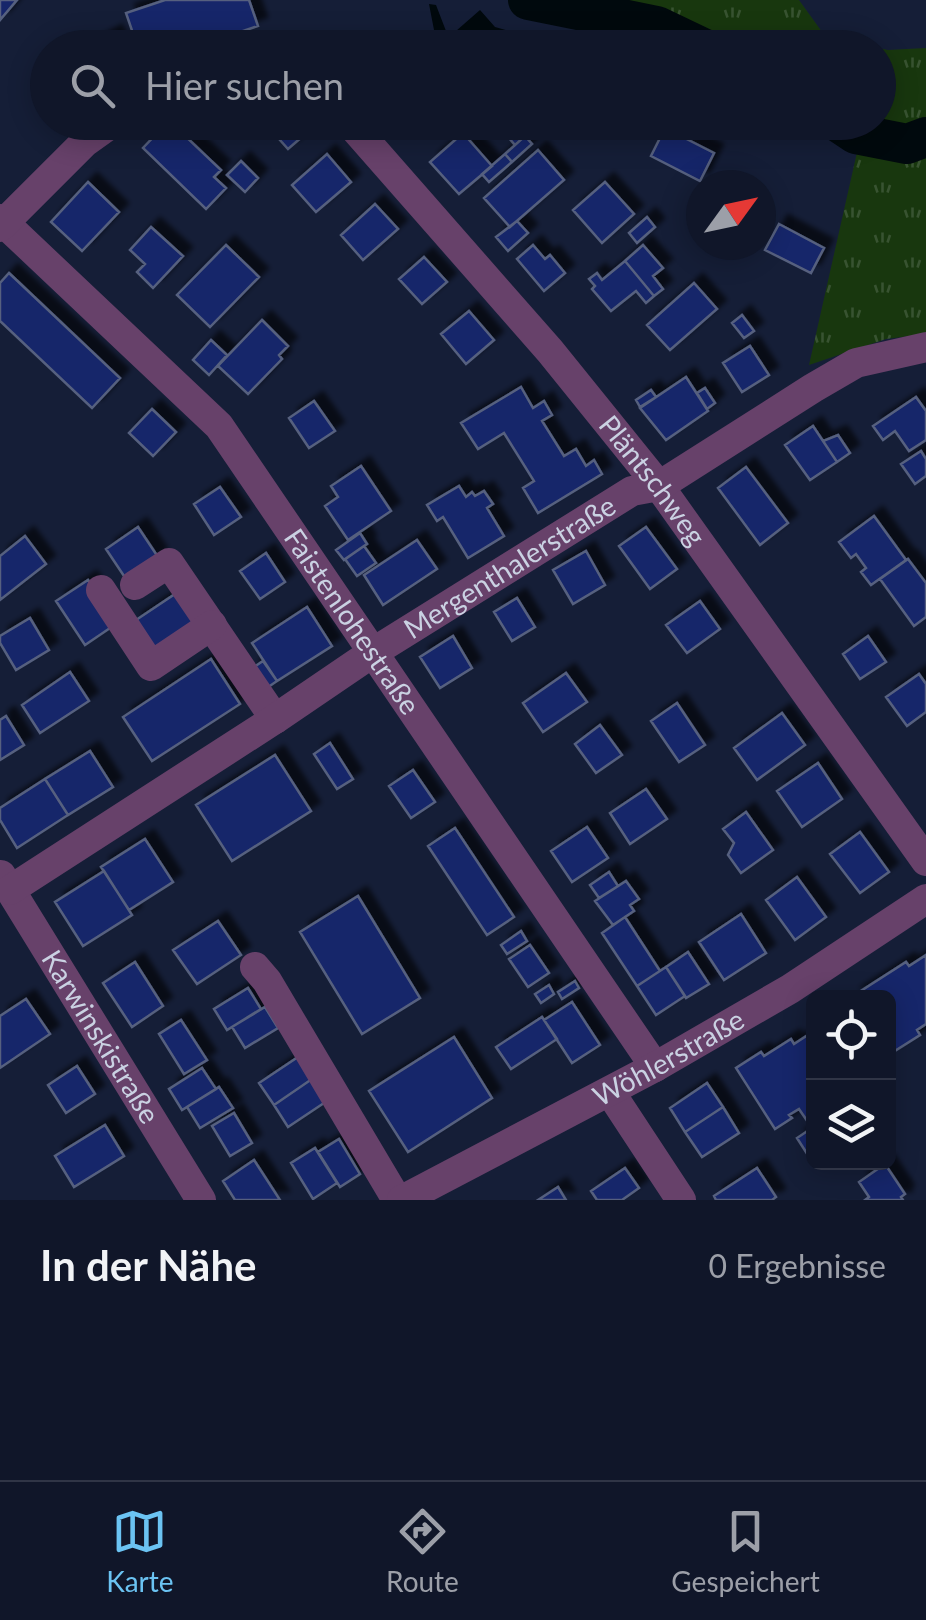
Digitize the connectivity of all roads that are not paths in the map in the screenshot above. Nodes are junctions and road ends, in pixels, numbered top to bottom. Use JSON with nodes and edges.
{"nodes":[{"id":1,"x":90,"y":140,"type":"edge"},
{"id":2,"x":365,"y":140,"type":"edge"},
{"id":3,"x":1,"y":223,"type":"edge"},
{"id":4,"x":923,"y":352,"type":"edge"},
{"id":5,"x":659,"y":486,"type":"junction"},
{"id":6,"x":135,"y":585,"type":"dead end"},
{"id":7,"x":100,"y":590,"type":"dead end"},
{"id":8,"x":212,"y":625,"type":"junction"},
{"id":9,"x":372,"y":653,"type":"junction"},
{"id":10,"x":275,"y":719,"type":"junction"},
{"id":11,"x":926,"y":861,"type":"edge"},
{"id":12,"x":5,"y":882,"type":"edge"},
{"id":13,"x":926,"y":898,"type":"edge"},
{"id":14,"x":254,"y":966,"type":"dead end"},
{"id":15,"x":655,"y":1067,"type":"junction"},
{"id":16,"x":610,"y":1092,"type":"junction"},
{"id":17,"x":201,"y":1200,"type":"edge"},
{"id":18,"x":399,"y":1200,"type":"edge"},
{"id":19,"x":681,"y":1200,"type":"edge"}],
"edges":[{"from":1,"to":3,"type":"street"},
{"from":2,"to":5,"type":"street","name":"Pläntschweg"},
{"from":3,"to":9,"type":"street","name":"Faistenlohestraße"},
{"from":4,"to":5,"type":"street","name":"Mergenthalerstraße"},
{"from":5,"to":9,"type":"street","name":"Mergenthalerstraße"},
{"from":5,"to":11,"type":"street","name":"Pläntschweg"},
{"from":6,"to":8,"type":"street"},
{"from":7,"to":8,"type":"street"},
{"from":8,"to":10,"type":"street"},
{"from":9,"to":10,"type":"street","name":"Mergenthalerstraße"},
{"from":9,"to":15,"type":"street","name":"Faistenlohestraße"},
{"from":10,"to":12,"type":"street","name":"Mergenthalerstraße"},
{"from":12,"to":17,"type":"street","name":"Karwinskistraße"},
{"from":13,"to":15,"type":"street","name":"Wöhlerstraße"},
{"from":14,"to":18,"type":"street"},
{"from":15,"to":16,"type":"street","name":"Wöhlerstraße"},
{"from":16,"to":18,"type":"street","name":"Wöhlerstraße"},
{"from":16,"to":19,"type":"street"}]}
